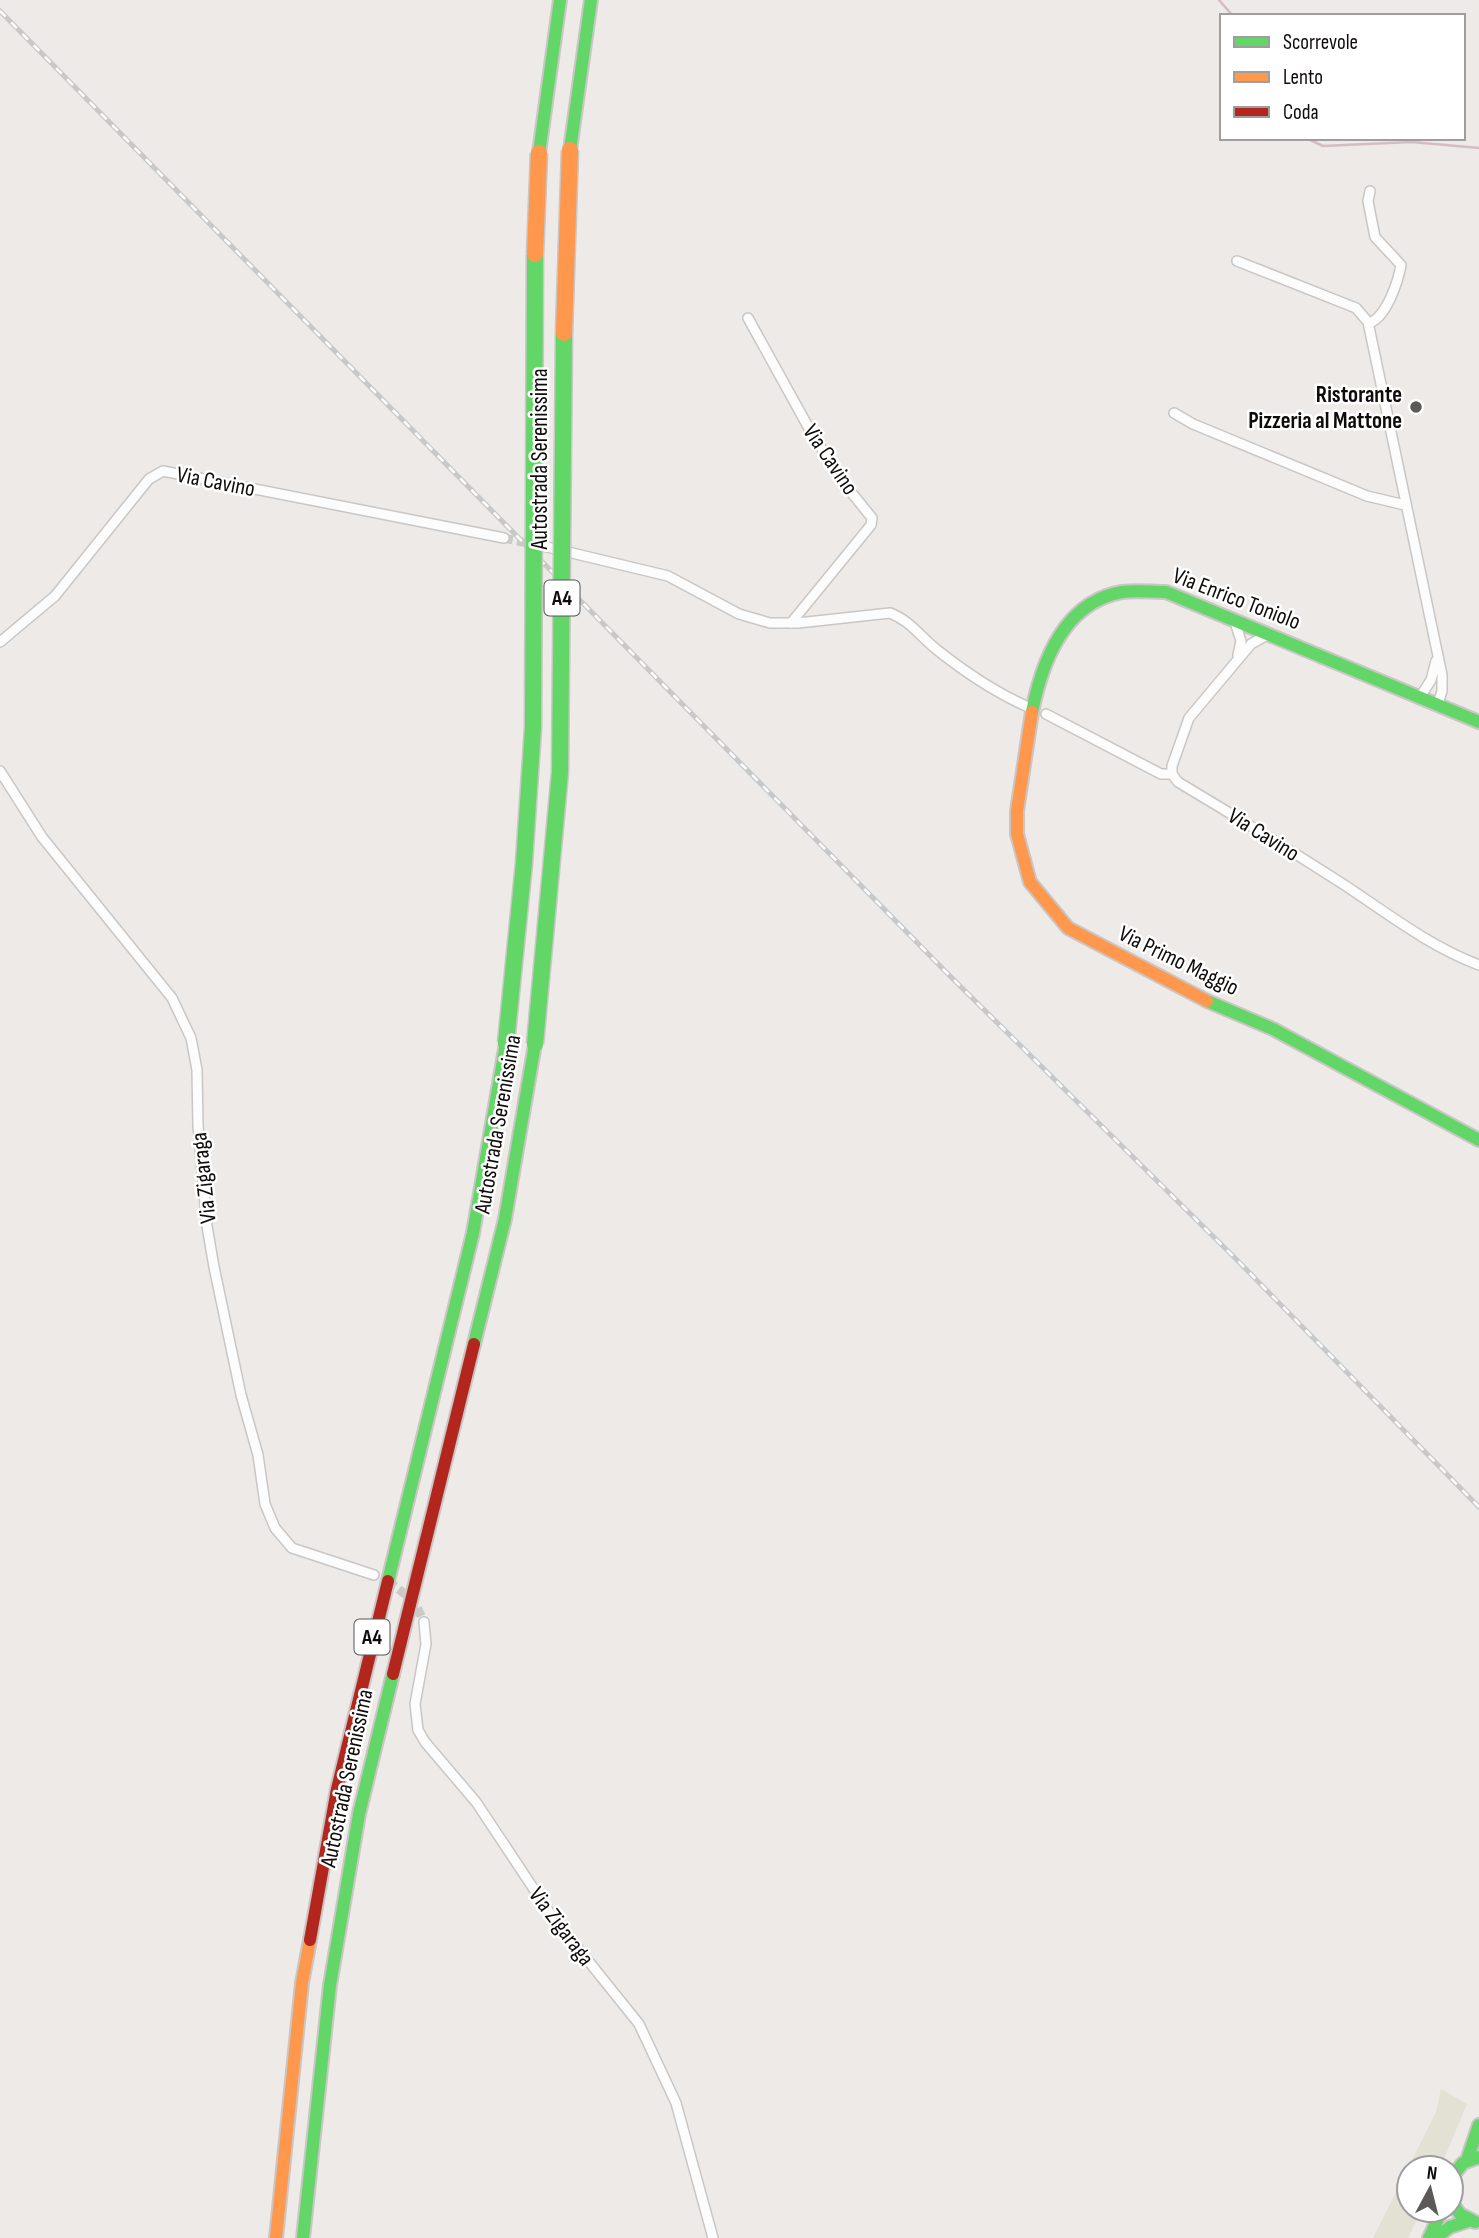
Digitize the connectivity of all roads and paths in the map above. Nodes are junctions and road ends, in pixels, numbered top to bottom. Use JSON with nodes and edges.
{"nodes":[{"id":1,"x":560,"y":0,"type":"edge"},
{"id":2,"x":591,"y":0,"type":"edge"},
{"id":3,"x":1370,"y":191,"type":"dead end"},
{"id":4,"x":1237,"y":261,"type":"dead end"},
{"id":5,"x":748,"y":318,"type":"dead end"},
{"id":6,"x":1369,"y":323,"type":"junction"},
{"id":7,"x":1174,"y":413,"type":"dead end"},
{"id":8,"x":1405,"y":505,"type":"junction"},
{"id":9,"x":504,"y":538,"type":"tunnel mouth"},
{"id":10,"x":543,"y":546,"type":"tunnel mouth"},
{"id":11,"x":1234,"y":619,"type":"junction"},
{"id":12,"x":791,"y":623,"type":"junction"},
{"id":13,"x":1269,"y":634,"type":"junction"},
{"id":14,"x":0,"y":642,"type":"edge"},
{"id":15,"x":1437,"y":656,"type":"junction"},
{"id":16,"x":1238,"y":657,"type":"junction"},
{"id":17,"x":1420,"y":697,"type":"junction"},
{"id":18,"x":1438,"y":704,"type":"junction"},
{"id":19,"x":1039,"y":711,"type":"junction"},
{"id":20,"x":1479,"y":722,"type":"edge"},
{"id":21,"x":0,"y":771,"type":"edge"},
{"id":22,"x":1172,"y":774,"type":"junction"},
{"id":23,"x":1479,"y":965,"type":"edge"},
{"id":24,"x":1479,"y":1140,"type":"edge"},
{"id":25,"x":374,"y":1575,"type":"dead end"},
{"id":26,"x":424,"y":1622,"type":"tunnel mouth"},
{"id":27,"x":1479,"y":2125,"type":"edge"},
{"id":28,"x":1473,"y":2159,"type":"edge"},
{"id":29,"x":1475,"y":2221,"type":"edge"},
{"id":30,"x":276,"y":2238,"type":"edge"},
{"id":31,"x":303,"y":2238,"type":"edge"},
{"id":32,"x":713,"y":2238,"type":"edge"},
{"id":33,"x":1435,"y":2238,"type":"edge"}],
"edges":[{"from":1,"to":30,"type":"main road","name":"Autostrada Serenissima","number":"A4","bridge":true},
{"from":2,"to":31,"type":"main road","name":"Autostrada Serenissima","number":"A4","bridge":true},
{"from":3,"to":6,"type":"street"},
{"from":4,"to":6,"type":"street"},
{"from":5,"to":12,"type":"street","name":"Via Cavino"},
{"from":6,"to":8,"type":"street"},
{"from":7,"to":8,"type":"street"},
{"from":8,"to":15,"type":"street"},
{"from":9,"to":14,"type":"street","name":"Via Cavino"},
{"from":10,"to":12,"type":"street","name":"Via Cavino"},
{"from":11,"to":13,"type":"main road","name":"Via Enrico Toniolo"},
{"from":11,"to":16,"type":"street"},
{"from":11,"to":19,"type":"main road","name":"Via Enrico Toniolo"},
{"from":12,"to":19,"type":"street","name":"Via Cavino"},
{"from":13,"to":16,"type":"street"},
{"from":13,"to":17,"type":"main road","name":"Via Enrico Toniolo"},
{"from":15,"to":17,"type":"street"},
{"from":15,"to":18,"type":"street"},
{"from":16,"to":22,"type":"street"},
{"from":17,"to":18,"type":"main road","name":"Via Enrico Toniolo"},
{"from":18,"to":20,"type":"main road","name":"Via Enrico Toniolo"},
{"from":19,"to":22,"type":"street","name":"Via Cavino"},
{"from":19,"to":24,"type":"main road","name":"Via Primo Maggio"},
{"from":21,"to":25,"type":"street","name":"Via Zigaraga"},
{"from":22,"to":23,"type":"street","name":"Via Cavino"},
{"from":26,"to":32,"type":"street","name":"Via Zigaraga"},
{"from":27,"to":28,"type":"main road"},
{"from":29,"to":33,"type":"main road"}]}
